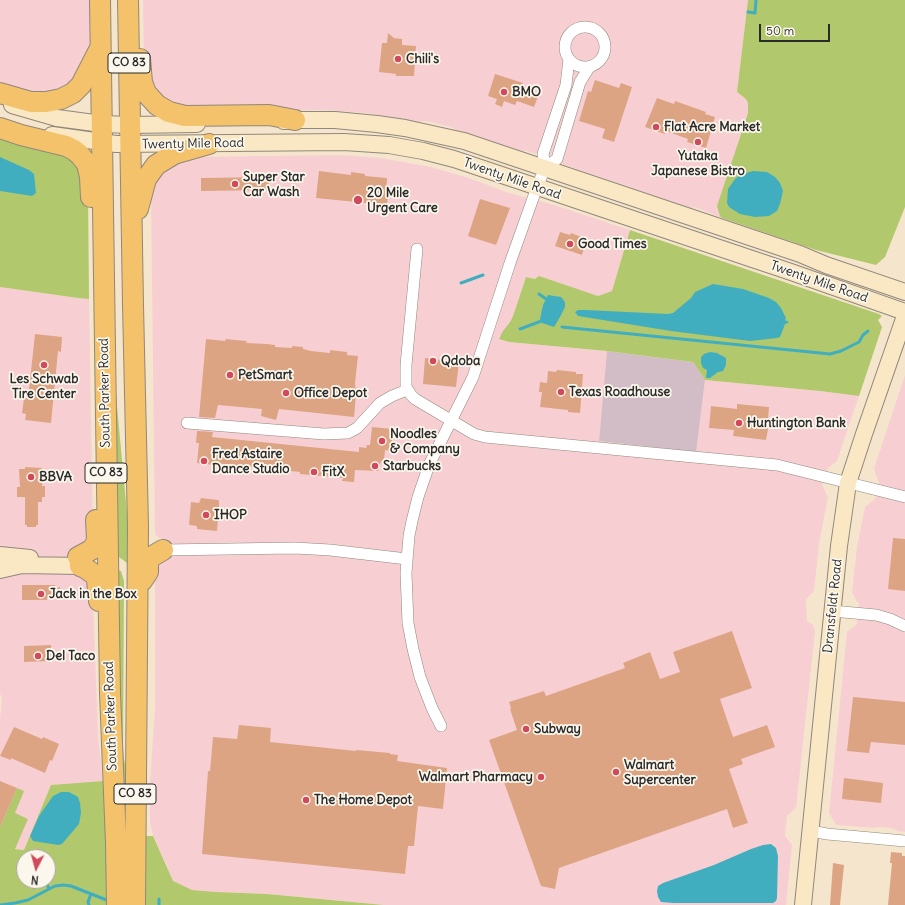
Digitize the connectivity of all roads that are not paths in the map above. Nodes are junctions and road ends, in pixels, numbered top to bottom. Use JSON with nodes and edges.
{"nodes":[{"id":1,"x":100,"y":0,"type":"edge"},
{"id":2,"x":128,"y":0,"type":"edge"},
{"id":3,"x":139,"y":0,"type":"edge"},
{"id":4,"x":100,"y":49,"type":"junction"},
{"id":5,"x":569,"y":59,"type":"junction"},
{"id":6,"x":590,"y":66,"type":"junction"},
{"id":7,"x":0,"y":93,"type":"edge"},
{"id":8,"x":0,"y":101,"type":"edge"},
{"id":9,"x":0,"y":120,"type":"edge"},
{"id":10,"x":295,"y":120,"type":"junction"},
{"id":11,"x":0,"y":128,"type":"edge"},
{"id":12,"x":102,"y":134,"type":"junction"},
{"id":13,"x":130,"y":135,"type":"junction"},
{"id":14,"x":209,"y":144,"type":"junction"},
{"id":15,"x":545,"y":168,"type":"junction"},
{"id":16,"x":537,"y":187,"type":"junction"},
{"id":17,"x":103,"y":223,"type":"junction"},
{"id":18,"x":132,"y":234,"type":"junction"},
{"id":19,"x":418,"y":249,"type":"dead end"},
{"id":20,"x":905,"y":292,"type":"edge"},
{"id":21,"x":905,"y":312,"type":"edge"},
{"id":22,"x":905,"y":316,"type":"edge"},
{"id":23,"x":105,"y":388,"type":"junction"},
{"id":24,"x":407,"y":390,"type":"junction"},
{"id":25,"x":452,"y":421,"type":"junction"},
{"id":26,"x":186,"y":423,"type":"dead end"},
{"id":27,"x":848,"y":483,"type":"junction"},
{"id":28,"x":905,"y":497,"type":"edge"},
{"id":29,"x":138,"y":527,"type":"junction"},
{"id":30,"x":163,"y":550,"type":"junction"},
{"id":31,"x":0,"y":556,"type":"edge"},
{"id":32,"x":108,"y":557,"type":"junction"},
{"id":33,"x":406,"y":559,"type":"junction"},
{"id":34,"x":79,"y":562,"type":"junction"},
{"id":35,"x":0,"y":567,"type":"edge"},
{"id":36,"x":0,"y":570,"type":"edge"},
{"id":37,"x":138,"y":586,"type":"junction"},
{"id":38,"x":832,"y":611,"type":"junction"},
{"id":39,"x":905,"y":626,"type":"edge"},
{"id":40,"x":136,"y":671,"type":"junction"},
{"id":41,"x":110,"y":693,"type":"junction"},
{"id":42,"x":441,"y":726,"type":"dead end"},
{"id":43,"x":811,"y":831,"type":"junction"},
{"id":44,"x":905,"y":841,"type":"edge"},
{"id":45,"x":126,"y":843,"type":"junction"},
{"id":46,"x":117,"y":905,"type":"edge"},
{"id":47,"x":135,"y":905,"type":"edge"},
{"id":48,"x":804,"y":905,"type":"edge"}],
"edges":[{"from":1,"to":4,"type":"highway","name":"South Parker Road","number":"CO 83"},
{"from":2,"to":13,"type":"highway","name":"South Parker Road","number":"CO 83"},
{"from":3,"to":10,"type":"highway"},
{"from":4,"to":7,"type":"highway"},
{"from":4,"to":12,"type":"highway","name":"South Parker Road","number":"CO 83"},
{"from":5,"to":6,"type":"street"},
{"from":5,"to":6,"type":"street"},
{"from":5,"to":15,"type":"street"},
{"from":6,"to":15,"type":"street"},
{"from":8,"to":12,"type":"main road"},
{"from":9,"to":12,"type":"main road"},
{"from":10,"to":13,"type":"main road","name":"Twenty Mile Road"},
{"from":10,"to":15,"type":"main road","name":"Twenty Mile Road"},
{"from":11,"to":17,"type":"highway"},
{"from":12,"to":13,"type":"main road"},
{"from":12,"to":17,"type":"highway","name":"South Parker Road","number":"CO 83"},
{"from":13,"to":14,"type":"main road","name":"Twenty Mile Road"},
{"from":13,"to":18,"type":"highway","name":"South Parker Road","number":"CO 83"},
{"from":14,"to":16,"type":"main road","name":"Twenty Mile Road"},
{"from":14,"to":18,"type":"highway"},
{"from":15,"to":16,"type":"street"},
{"from":15,"to":20,"type":"main road","name":"Twenty Mile Road"},
{"from":16,"to":21,"type":"main road","name":"Twenty Mile Road"},
{"from":16,"to":25,"type":"street"},
{"from":17,"to":23,"type":"highway","name":"South Parker Road","number":"CO 83"},
{"from":18,"to":29,"type":"highway","name":"South Parker Road","number":"CO 83"},
{"from":19,"to":24,"type":"street"},
{"from":22,"to":27,"type":"main road","name":"Dransfeldt Road"},
{"from":23,"to":32,"type":"highway","name":"South Parker Road","number":"CO 83"},
{"from":23,"to":34,"type":"highway"},
{"from":24,"to":25,"type":"street"},
{"from":24,"to":26,"type":"street"},
{"from":25,"to":27,"type":"street"},
{"from":25,"to":33,"type":"street"},
{"from":27,"to":28,"type":"street"},
{"from":27,"to":38,"type":"main road","name":"Dransfeldt Road"},
{"from":29,"to":30,"type":"highway"},
{"from":29,"to":37,"type":"highway","name":"South Parker Road","number":"CO 83"},
{"from":30,"to":33,"type":"street"},
{"from":30,"to":37,"type":"highway","number":"CO 83"},
{"from":31,"to":34,"type":"main road"},
{"from":31,"to":35,"type":"main road"},
{"from":32,"to":34,"type":"highway"},
{"from":32,"to":40,"type":"highway"},
{"from":32,"to":41,"type":"highway","name":"South Parker Road","number":"CO 83"},
{"from":33,"to":42,"type":"street"},
{"from":34,"to":36,"type":"main road"},
{"from":34,"to":41,"type":"highway"},
{"from":37,"to":40,"type":"highway","name":"South Parker Road","number":"CO 83"},
{"from":38,"to":39,"type":"street"},
{"from":38,"to":43,"type":"main road","name":"Dransfeldt Road"},
{"from":40,"to":45,"type":"highway","name":"South Parker Road","number":"CO 83"},
{"from":41,"to":45,"type":"highway","name":"South Parker Road","number":"CO 83"},
{"from":43,"to":44,"type":"street"},
{"from":43,"to":48,"type":"main road","name":"Dransfeldt Road"},
{"from":45,"to":46,"type":"highway","name":"South Parker Road","number":"CO 83"},
{"from":45,"to":47,"type":"highway","name":"South Parker Road","number":"CO 83"}]}
